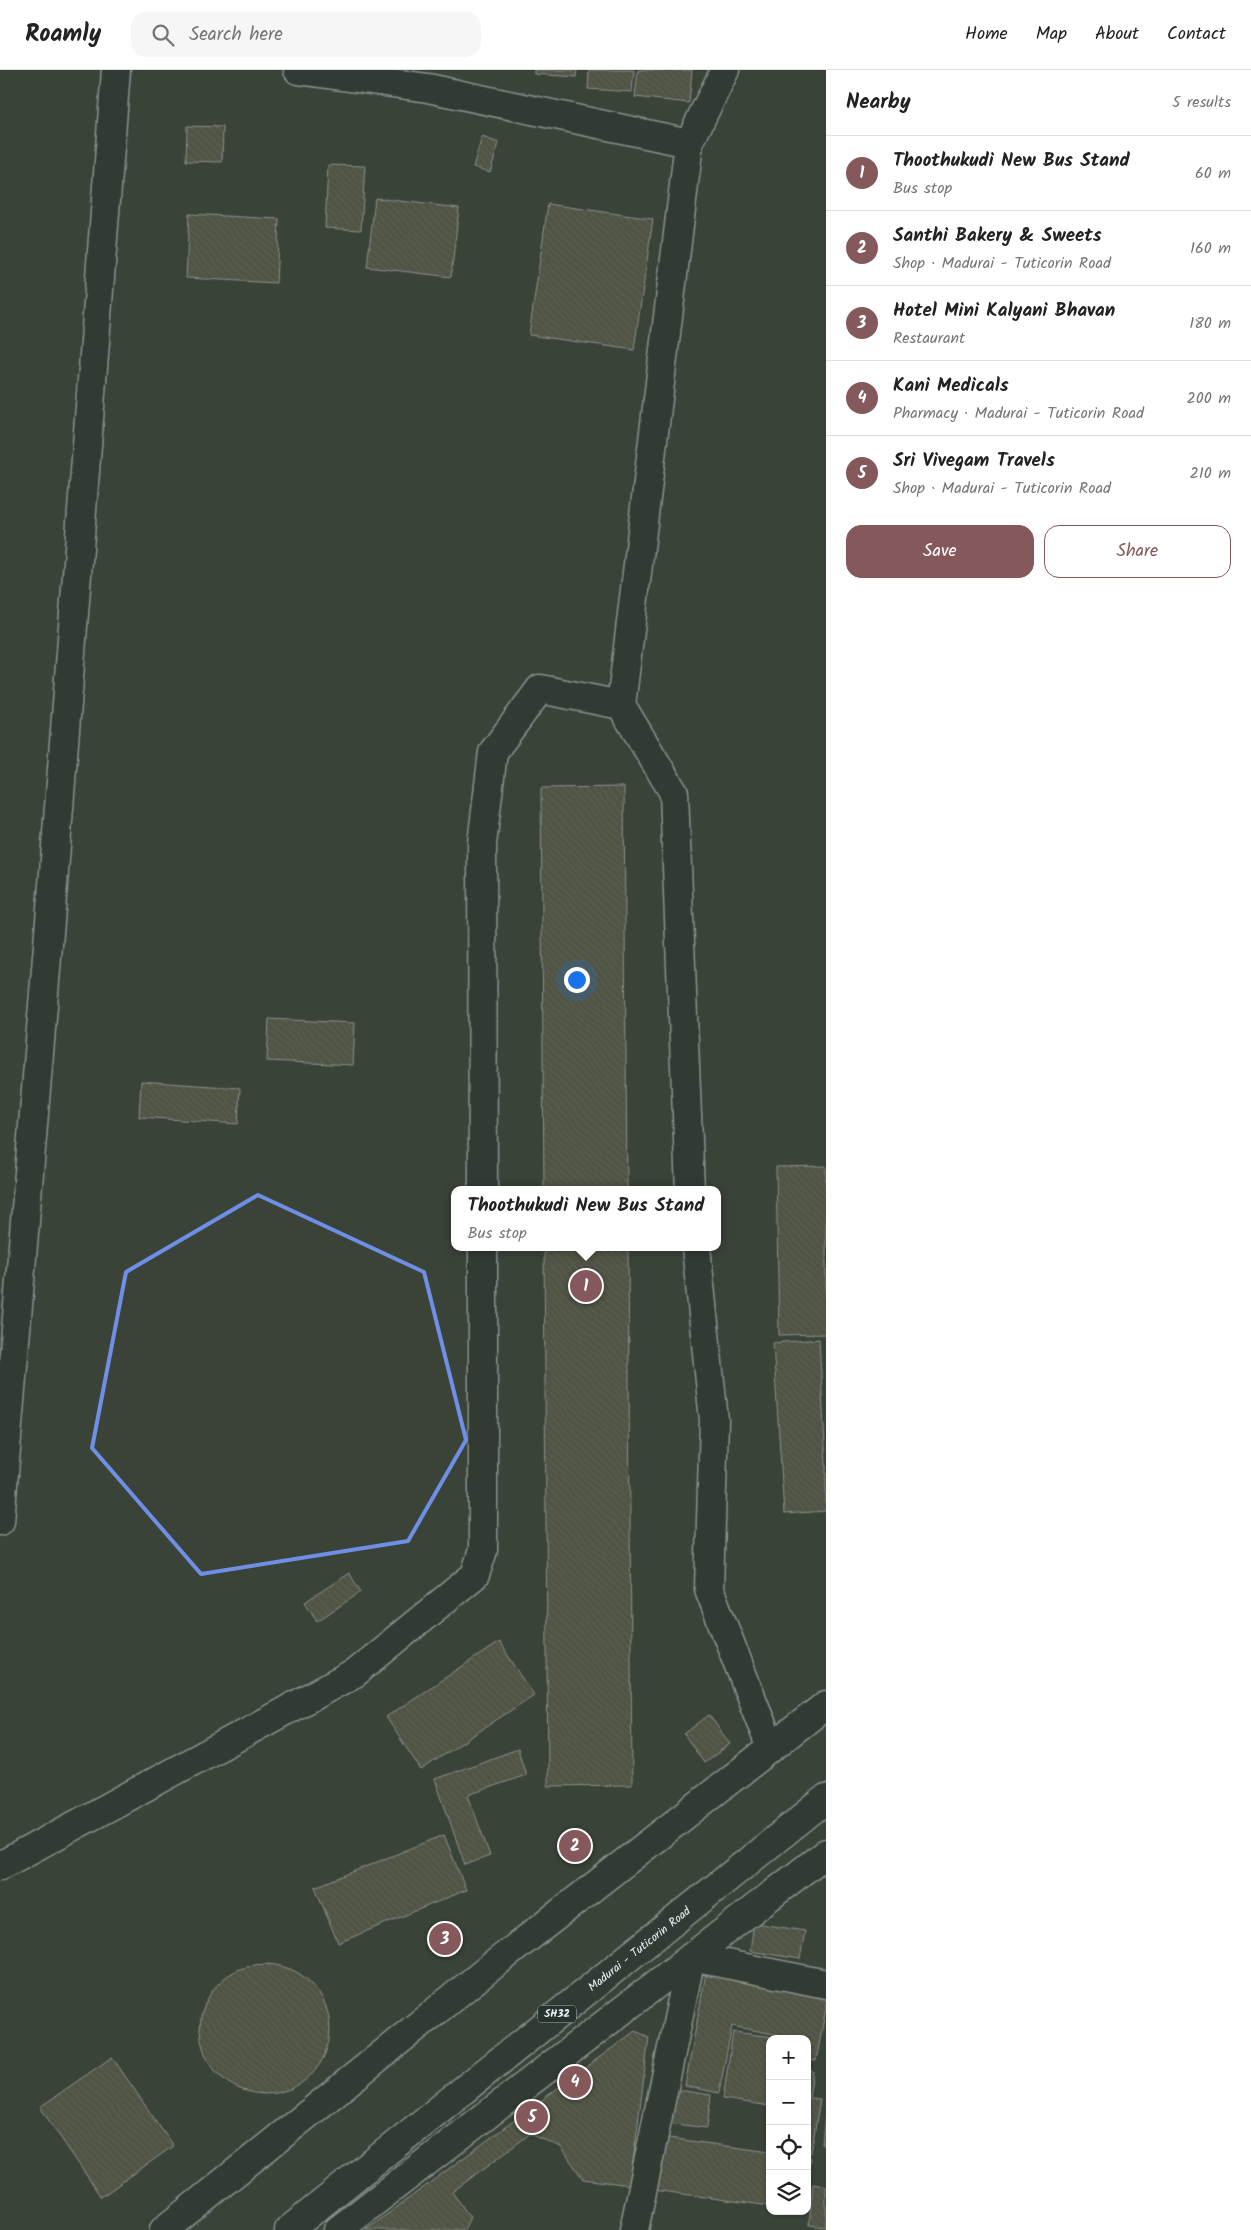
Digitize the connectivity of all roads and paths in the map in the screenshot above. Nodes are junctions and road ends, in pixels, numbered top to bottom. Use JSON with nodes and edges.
{"nodes":[{"id":1,"x":116,"y":70,"type":"edge"},
{"id":2,"x":298,"y":70,"type":"edge"},
{"id":3,"x":725,"y":70,"type":"edge"},
{"id":4,"x":428,"y":79,"type":"edge"},
{"id":5,"x":689,"y":142,"type":"junction"},
{"id":6,"x":621,"y":705,"type":"junction"},
{"id":7,"x":483,"y":1186,"type":"edge"},
{"id":8,"x":690,"y":1186,"type":"edge"},
{"id":9,"x":483,"y":1251,"type":"edge"},
{"id":10,"x":696,"y":1251,"type":"edge"},
{"id":11,"x":0,"y":1521,"type":"edge"},
{"id":12,"x":826,"y":1706,"type":"edge"},
{"id":13,"x":771,"y":1748,"type":"junction"},
{"id":14,"x":826,"y":1799,"type":"edge"},
{"id":15,"x":826,"y":1853,"type":"edge"},
{"id":16,"x":0,"y":1866,"type":"edge"},
{"id":17,"x":691,"y":1957,"type":"junction"},
{"id":18,"x":826,"y":1984,"type":"edge"},
{"id":19,"x":164,"y":2230,"type":"edge"},
{"id":20,"x":288,"y":2230,"type":"edge"},
{"id":21,"x":338,"y":2230,"type":"edge"},
{"id":22,"x":634,"y":2230,"type":"edge"}],
"edges":[{"from":1,"to":11,"type":"street"},
{"from":2,"to":4,"type":"street"},
{"from":3,"to":5,"type":"street"},
{"from":4,"to":5,"type":"street"},
{"from":5,"to":6,"type":"street"},
{"from":6,"to":7,"type":"street"},
{"from":6,"to":8,"type":"street"},
{"from":9,"to":16,"type":"street"},
{"from":10,"to":13,"type":"street"},
{"from":12,"to":13,"type":"street"},
{"from":13,"to":19,"type":"street"},
{"from":14,"to":20,"type":"street","name":"Madurai - Tuticorin Road","number":"SH32"},
{"from":15,"to":17,"type":"street"},
{"from":17,"to":18,"type":"street"},
{"from":17,"to":21,"type":"street"},
{"from":17,"to":22,"type":"street"}]}
